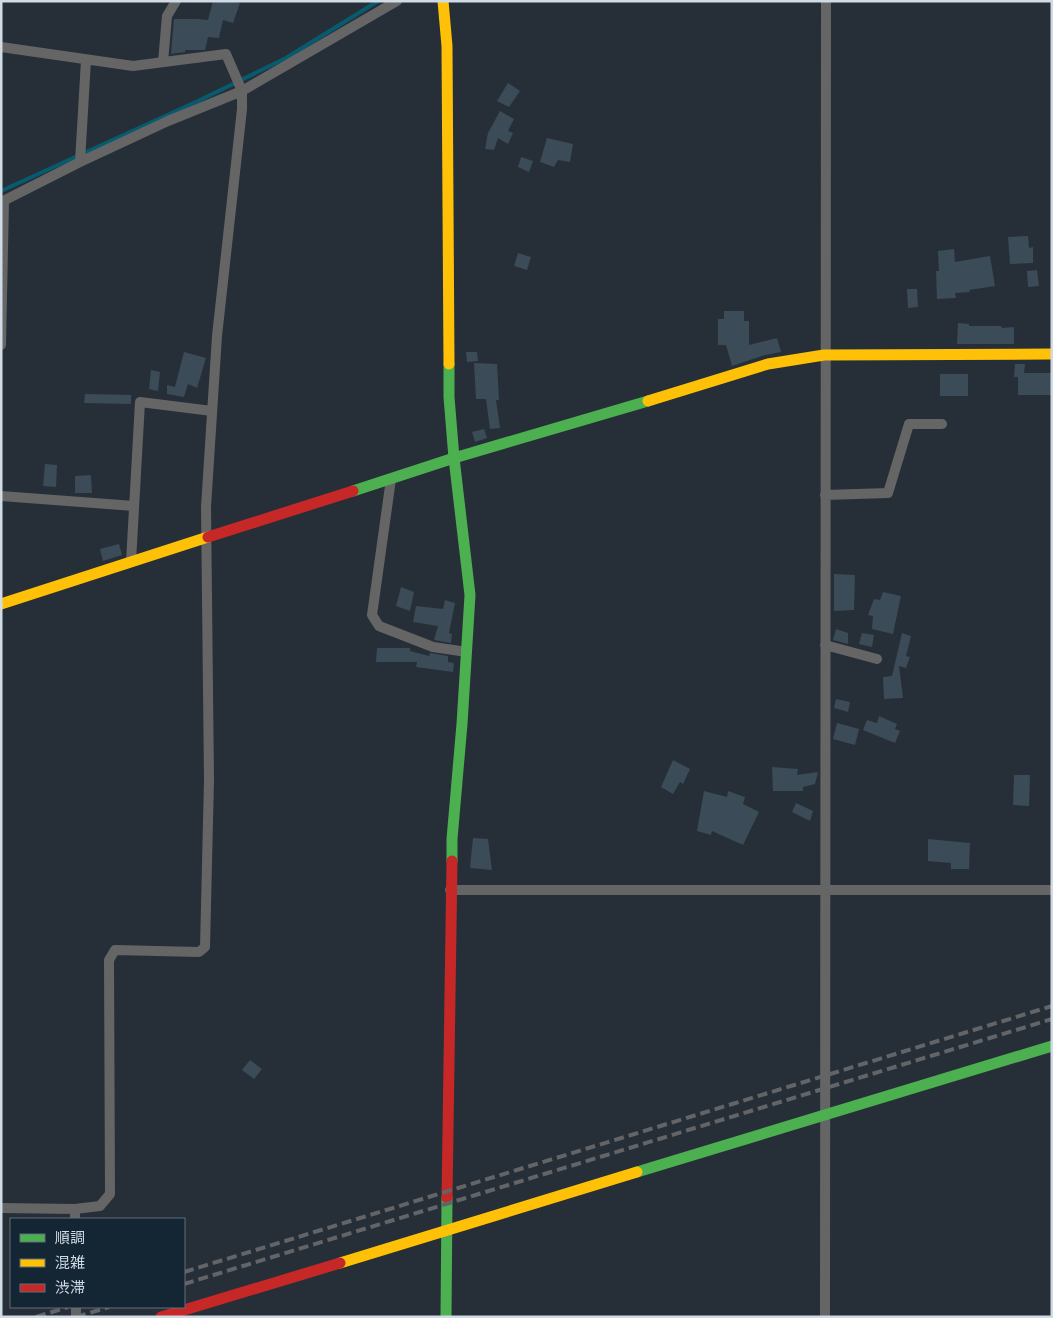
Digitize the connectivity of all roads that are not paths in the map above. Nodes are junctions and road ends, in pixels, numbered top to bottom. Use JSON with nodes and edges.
{"nodes":[{"id":1,"x":176,"y":1,"type":"edge"},
{"id":2,"x":397,"y":1,"type":"edge"},
{"id":3,"x":443,"y":1,"type":"edge"},
{"id":4,"x":826,"y":1,"type":"edge"},
{"id":5,"x":1,"y":47,"type":"edge"},
{"id":6,"x":86,"y":60,"type":"junction"},
{"id":7,"x":163,"y":62,"type":"junction"},
{"id":8,"x":242,"y":92,"type":"junction"},
{"id":9,"x":80,"y":162,"type":"junction"},
{"id":10,"x":2,"y":202,"type":"edge"},
{"id":11,"x":1,"y":345,"type":"edge"},
{"id":12,"x":1052,"y":354,"type":"edge"},
{"id":13,"x":824,"y":355,"type":"junction"},
{"id":14,"x":212,"y":411,"type":"junction"},
{"id":15,"x":942,"y":424,"type":"dead end"},
{"id":16,"x":454,"y":458,"type":"junction"},
{"id":17,"x":391,"y":479,"type":"junction"},
{"id":18,"x":825,"y":495,"type":"junction"},
{"id":19,"x":1,"y":496,"type":"edge"},
{"id":20,"x":134,"y":506,"type":"junction"},
{"id":21,"x":207,"y":536,"type":"junction"},
{"id":22,"x":131,"y":562,"type":"junction"},
{"id":23,"x":1,"y":604,"type":"edge"},
{"id":24,"x":825,"y":645,"type":"junction"},
{"id":25,"x":467,"y":652,"type":"junction"},
{"id":26,"x":877,"y":659,"type":"dead end"},
{"id":27,"x":450,"y":890,"type":"junction"},
{"id":28,"x":826,"y":890,"type":"junction"},
{"id":29,"x":1052,"y":890,"type":"edge"},
{"id":30,"x":1052,"y":1046,"type":"edge"},
{"id":31,"x":824,"y":1116,"type":"junction"},
{"id":32,"x":1,"y":1208,"type":"edge"},
{"id":33,"x":75,"y":1214,"type":"edge"},
{"id":34,"x":447,"y":1230,"type":"junction"},
{"id":35,"x":161,"y":1317,"type":"edge"},
{"id":36,"x":446,"y":1317,"type":"edge"},
{"id":37,"x":825,"y":1317,"type":"edge"}],
"edges":[{"from":1,"to":7,"type":"street"},
{"from":2,"to":8,"type":"street"},
{"from":3,"to":16,"type":"street"},
{"from":4,"to":13,"type":"street"},
{"from":5,"to":6,"type":"street"},
{"from":6,"to":7,"type":"street"},
{"from":6,"to":9,"type":"street"},
{"from":7,"to":8,"type":"street"},
{"from":8,"to":9,"type":"street"},
{"from":8,"to":14,"type":"street"},
{"from":9,"to":10,"type":"street"},
{"from":10,"to":11,"type":"street"},
{"from":12,"to":13,"type":"street"},
{"from":13,"to":16,"type":"street"},
{"from":13,"to":18,"type":"street"},
{"from":14,"to":20,"type":"street"},
{"from":14,"to":21,"type":"street"},
{"from":15,"to":18,"type":"street"},
{"from":16,"to":17,"type":"street"},
{"from":16,"to":25,"type":"street"},
{"from":17,"to":21,"type":"street"},
{"from":17,"to":25,"type":"street"},
{"from":18,"to":24,"type":"street"},
{"from":19,"to":20,"type":"street"},
{"from":20,"to":22,"type":"street"},
{"from":21,"to":22,"type":"street"},
{"from":21,"to":33,"type":"street"},
{"from":22,"to":23,"type":"street"},
{"from":24,"to":26,"type":"street"},
{"from":24,"to":28,"type":"street"},
{"from":25,"to":27,"type":"street"},
{"from":27,"to":28,"type":"street"},
{"from":27,"to":34,"type":"street"},
{"from":28,"to":29,"type":"street"},
{"from":28,"to":31,"type":"street"},
{"from":30,"to":31,"type":"street"},
{"from":31,"to":34,"type":"street"},
{"from":31,"to":37,"type":"street"},
{"from":32,"to":33,"type":"street"},
{"from":34,"to":35,"type":"street"},
{"from":34,"to":36,"type":"street"}]}
